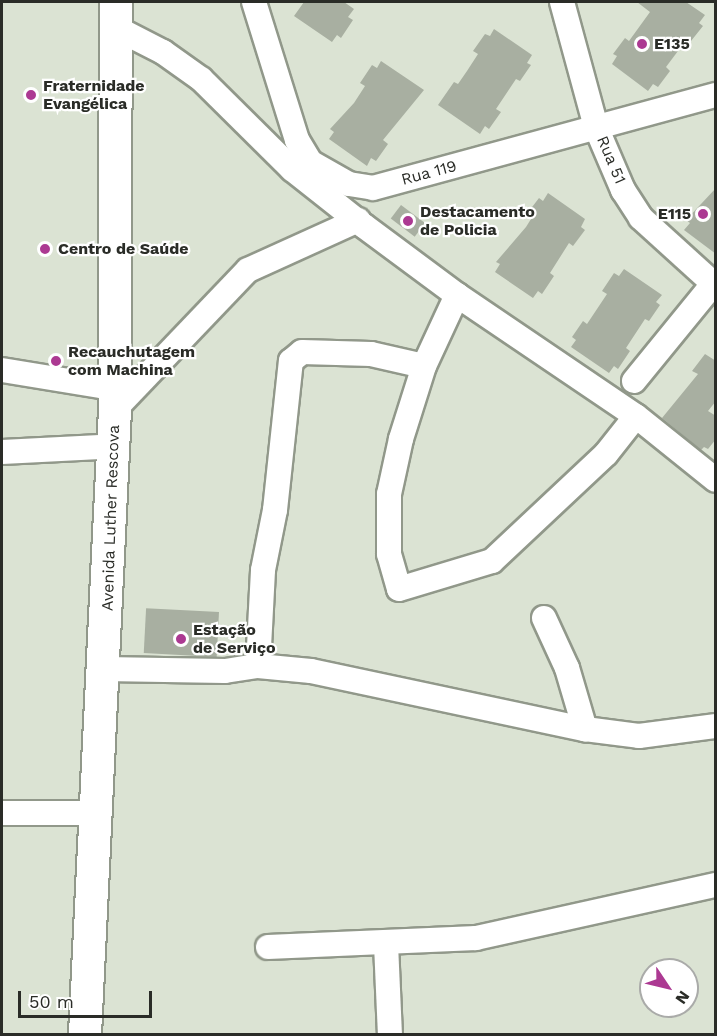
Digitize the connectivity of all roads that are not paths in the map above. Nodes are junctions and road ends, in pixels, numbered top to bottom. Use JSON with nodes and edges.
{"nodes":[{"id":1,"x":254,"y":2,"type":"edge"},
{"id":2,"x":562,"y":2,"type":"edge"},
{"id":3,"x":112,"y":10,"type":"edge"},
{"id":4,"x":716,"y":95,"type":"edge"},
{"id":5,"x":596,"y":127,"type":"junction"},
{"id":6,"x":358,"y":220,"type":"junction"},
{"id":7,"x":714,"y":285,"type":"edge"},
{"id":8,"x":456,"y":295,"type":"junction"},
{"id":9,"x":424,"y":366,"type":"junction"},
{"id":10,"x":2,"y":370,"type":"edge"},
{"id":11,"x":634,"y":381,"type":"dead end"},
{"id":12,"x":108,"y":397,"type":"junction"},
{"id":13,"x":636,"y":416,"type":"junction"},
{"id":14,"x":100,"y":447,"type":"junction"},
{"id":15,"x":2,"y":452,"type":"edge"},
{"id":16,"x":716,"y":480,"type":"edge"},
{"id":17,"x":544,"y":618,"type":"dead end"},
{"id":18,"x":258,"y":666,"type":"junction"},
{"id":19,"x":104,"y":669,"type":"junction"},
{"id":20,"x":716,"y":726,"type":"edge"},
{"id":21,"x":585,"y":729,"type":"junction"},
{"id":22,"x":2,"y":813,"type":"edge"},
{"id":23,"x":82,"y":813,"type":"junction"},
{"id":24,"x":716,"y":885,"type":"edge"},
{"id":25,"x":386,"y":944,"type":"junction"},
{"id":26,"x":267,"y":946,"type":"dead end"},
{"id":27,"x":72,"y":1035,"type":"edge"},
{"id":28,"x":85,"y":1035,"type":"edge"},
{"id":29,"x":390,"y":1035,"type":"edge"}],
"edges":[{"from":1,"to":5,"type":"street","name":"Rua 119"},
{"from":2,"to":5,"type":"street","name":"Rua 51"},
{"from":3,"to":6,"type":"street"},
{"from":3,"to":12,"type":"main road","name":"Avenida Luther Rescova"},
{"from":4,"to":5,"type":"street","name":"Rua 119"},
{"from":5,"to":7,"type":"street","name":"Rua 51"},
{"from":6,"to":8,"type":"street"},
{"from":6,"to":12,"type":"street"},
{"from":7,"to":11,"type":"street"},
{"from":8,"to":9,"type":"street"},
{"from":8,"to":13,"type":"street"},
{"from":9,"to":13,"type":"street"},
{"from":9,"to":18,"type":"street"},
{"from":10,"to":12,"type":"street"},
{"from":12,"to":14,"type":"main road","name":"Avenida Luther Rescova"},
{"from":12,"to":19,"type":"main road","name":"Avenida Luther Rescova"},
{"from":13,"to":16,"type":"street"},
{"from":14,"to":15,"type":"street"},
{"from":14,"to":23,"type":"main road","name":"Avenida Luther Rescova"},
{"from":17,"to":21,"type":"street"},
{"from":18,"to":19,"type":"street"},
{"from":18,"to":21,"type":"street"},
{"from":19,"to":28,"type":"main road","name":"Avenida Luther Rescova"},
{"from":20,"to":21,"type":"street"},
{"from":22,"to":23,"type":"street"},
{"from":23,"to":27,"type":"main road","name":"Avenida Luther Rescova"},
{"from":24,"to":25,"type":"street"},
{"from":25,"to":26,"type":"street"},
{"from":25,"to":29,"type":"street"}]}
